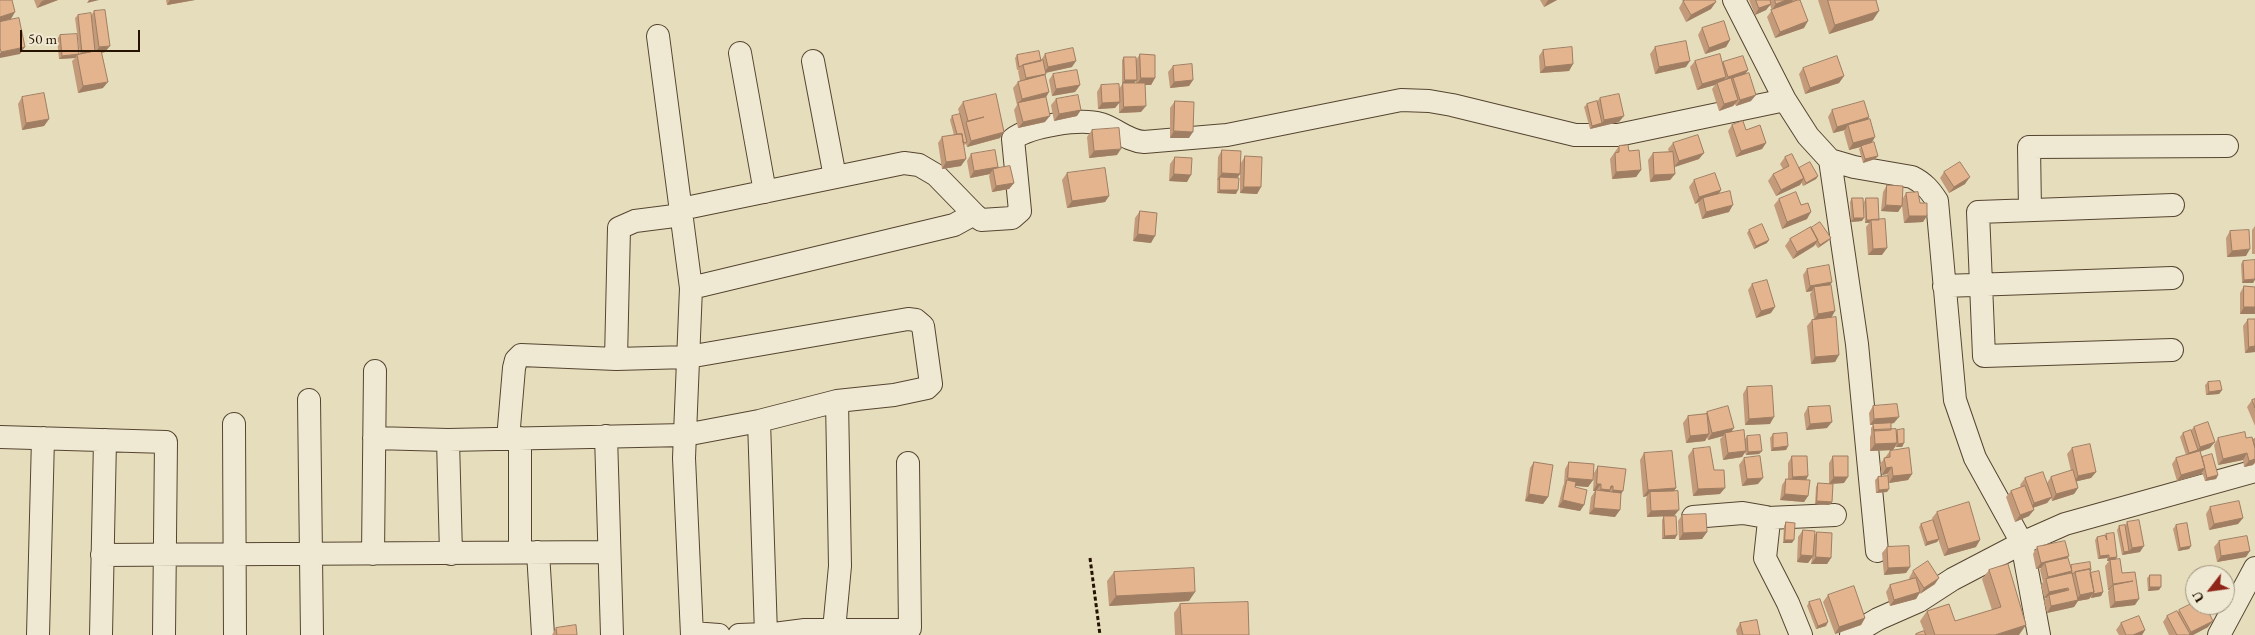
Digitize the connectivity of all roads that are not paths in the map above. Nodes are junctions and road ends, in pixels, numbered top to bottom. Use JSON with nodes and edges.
{"nodes":[{"id":1,"x":1734,"y":0,"type":"edge"},
{"id":2,"x":658,"y":36,"type":"dead end"},
{"id":3,"x":740,"y":53,"type":"dead end"},
{"id":4,"x":813,"y":61,"type":"dead end"},
{"id":5,"x":1785,"y":100,"type":"junction"},
{"id":6,"x":2227,"y":146,"type":"dead end"},
{"id":7,"x":1830,"y":160,"type":"junction"},
{"id":8,"x":835,"y":177,"type":"junction"},
{"id":9,"x":764,"y":192,"type":"junction"},
{"id":10,"x":2173,"y":205,"type":"dead end"},
{"id":11,"x":2030,"y":210,"type":"junction"},
{"id":12,"x":681,"y":212,"type":"junction"},
{"id":13,"x":974,"y":214,"type":"junction"},
{"id":14,"x":2172,"y":278,"type":"dead end"},
{"id":15,"x":1981,"y":284,"type":"junction"},
{"id":16,"x":1944,"y":286,"type":"junction"},
{"id":17,"x":692,"y":288,"type":"junction"},
{"id":18,"x":2172,"y":350,"type":"dead end"},
{"id":19,"x":688,"y":357,"type":"junction"},
{"id":20,"x":616,"y":359,"type":"junction"},
{"id":21,"x":375,"y":371,"type":"dead end"},
{"id":22,"x":310,"y":400,"type":"dead end"},
{"id":23,"x":837,"y":401,"type":"junction"},
{"id":24,"x":759,"y":420,"type":"junction"},
{"id":25,"x":234,"y":424,"type":"dead end"},
{"id":26,"x":685,"y":435,"type":"junction"},
{"id":27,"x":606,"y":436,"type":"junction"},
{"id":28,"x":0,"y":437,"type":"edge"},
{"id":29,"x":43,"y":438,"type":"junction"},
{"id":30,"x":374,"y":438,"type":"junction"},
{"id":31,"x":514,"y":438,"type":"junction"},
{"id":32,"x":105,"y":440,"type":"junction"},
{"id":33,"x":448,"y":440,"type":"junction"},
{"id":34,"x":908,"y":463,"type":"dead end"},
{"id":35,"x":2255,"y":471,"type":"edge"},
{"id":36,"x":1835,"y":515,"type":"dead end"},
{"id":37,"x":1693,"y":517,"type":"edge"},
{"id":38,"x":1768,"y":518,"type":"junction"},
{"id":39,"x":2022,"y":543,"type":"junction"},
{"id":40,"x":1877,"y":551,"type":"dead end"},
{"id":41,"x":530,"y":552,"type":"junction"},
{"id":42,"x":608,"y":552,"type":"junction"},
{"id":43,"x":236,"y":553,"type":"junction"},
{"id":44,"x":166,"y":554,"type":"junction"},
{"id":45,"x":373,"y":554,"type":"junction"},
{"id":46,"x":451,"y":554,"type":"junction"},
{"id":47,"x":102,"y":555,"type":"junction"},
{"id":48,"x":311,"y":555,"type":"junction"},
{"id":49,"x":2255,"y":568,"type":"edge"},
{"id":50,"x":834,"y":633,"type":"edge"},
{"id":51,"x":893,"y":633,"type":"edge"},
{"id":52,"x":692,"y":634,"type":"edge"},
{"id":53,"x":2223,"y":634,"type":"edge"},
{"id":54,"x":38,"y":635,"type":"edge"},
{"id":55,"x":100,"y":635,"type":"edge"},
{"id":56,"x":164,"y":635,"type":"edge"},
{"id":57,"x":235,"y":635,"type":"edge"},
{"id":58,"x":312,"y":635,"type":"edge"},
{"id":59,"x":543,"y":635,"type":"edge"},
{"id":60,"x":612,"y":635,"type":"edge"},
{"id":61,"x":720,"y":635,"type":"edge"},
{"id":62,"x":739,"y":635,"type":"edge"},
{"id":63,"x":766,"y":635,"type":"edge"},
{"id":64,"x":1801,"y":635,"type":"edge"},
{"id":65,"x":1851,"y":635,"type":"edge"},
{"id":66,"x":2039,"y":635,"type":"edge"}],
"edges":[{"from":1,"to":5,"type":"street"},
{"from":2,"to":12,"type":"street"},
{"from":3,"to":9,"type":"street"},
{"from":4,"to":8,"type":"street"},
{"from":5,"to":7,"type":"street"},
{"from":5,"to":13,"type":"street"},
{"from":6,"to":11,"type":"street"},
{"from":7,"to":16,"type":"street"},
{"from":7,"to":40,"type":"street"},
{"from":8,"to":9,"type":"street"},
{"from":8,"to":13,"type":"street"},
{"from":9,"to":12,"type":"street"},
{"from":10,"to":11,"type":"street"},
{"from":11,"to":15,"type":"street"},
{"from":12,"to":17,"type":"street"},
{"from":12,"to":20,"type":"street"},
{"from":13,"to":17,"type":"street"},
{"from":14,"to":15,"type":"street"},
{"from":15,"to":16,"type":"street"},
{"from":15,"to":18,"type":"street"},
{"from":16,"to":39,"type":"street"},
{"from":17,"to":19,"type":"street"},
{"from":19,"to":20,"type":"street"},
{"from":19,"to":23,"type":"street"},
{"from":19,"to":26,"type":"street"},
{"from":20,"to":31,"type":"street"},
{"from":21,"to":30,"type":"street"},
{"from":22,"to":48,"type":"street"},
{"from":23,"to":24,"type":"street"},
{"from":23,"to":50,"type":"street"},
{"from":24,"to":26,"type":"street"},
{"from":24,"to":63,"type":"street"},
{"from":25,"to":43,"type":"street"},
{"from":26,"to":27,"type":"street"},
{"from":26,"to":52,"type":"street"},
{"from":27,"to":31,"type":"street"},
{"from":27,"to":42,"type":"street"},
{"from":28,"to":29,"type":"street"},
{"from":29,"to":32,"type":"street"},
{"from":29,"to":54,"type":"street"},
{"from":30,"to":33,"type":"street"},
{"from":30,"to":45,"type":"street"},
{"from":31,"to":33,"type":"street"},
{"from":31,"to":41,"type":"street"},
{"from":32,"to":44,"type":"street"},
{"from":32,"to":47,"type":"street"},
{"from":33,"to":46,"type":"street"},
{"from":34,"to":51,"type":"street"},
{"from":35,"to":39,"type":"street"},
{"from":36,"to":38,"type":"street"},
{"from":37,"to":38,"type":"street"},
{"from":38,"to":64,"type":"street"},
{"from":39,"to":65,"type":"street"},
{"from":39,"to":66,"type":"street"},
{"from":41,"to":42,"type":"street"},
{"from":41,"to":46,"type":"street"},
{"from":41,"to":59,"type":"street"},
{"from":42,"to":60,"type":"street"},
{"from":43,"to":44,"type":"street"},
{"from":43,"to":48,"type":"street"},
{"from":43,"to":57,"type":"street"},
{"from":44,"to":47,"type":"street"},
{"from":44,"to":56,"type":"street"},
{"from":45,"to":46,"type":"street"},
{"from":45,"to":48,"type":"street"},
{"from":47,"to":55,"type":"street"},
{"from":48,"to":58,"type":"street"},
{"from":49,"to":53,"type":"street"},
{"from":50,"to":51,"type":"street"},
{"from":50,"to":63,"type":"street"},
{"from":52,"to":61,"type":"street"},
{"from":62,"to":63,"type":"street"}]}
